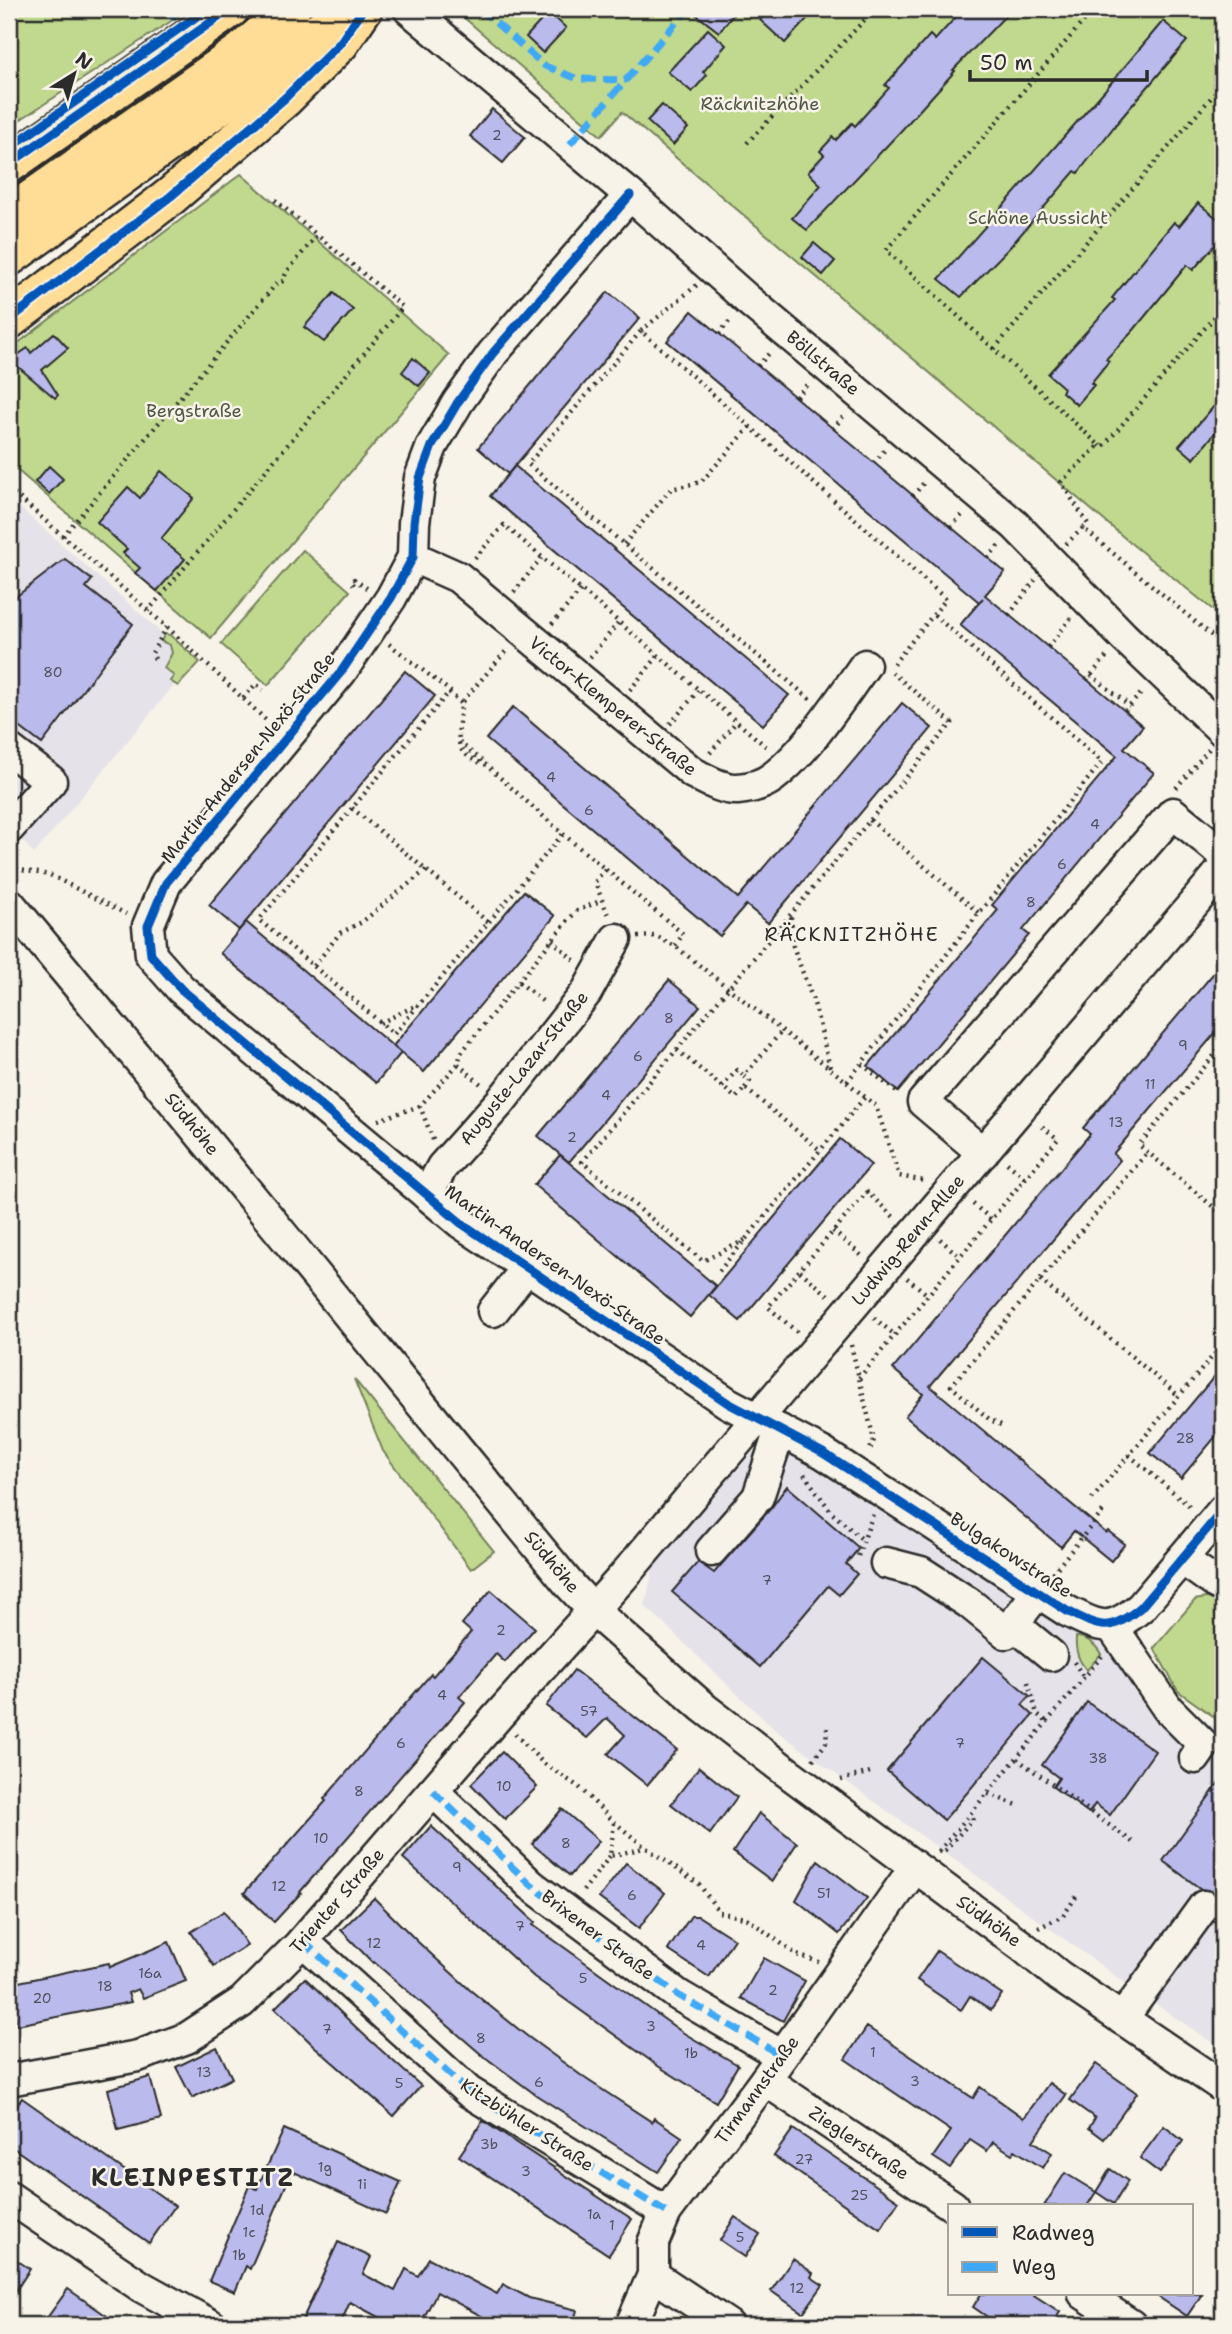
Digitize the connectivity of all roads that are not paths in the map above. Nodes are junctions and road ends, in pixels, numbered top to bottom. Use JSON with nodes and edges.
{"nodes":[{"id":1,"x":230,"y":9,"type":"edge"},
{"id":2,"x":291,"y":9,"type":"edge"},
{"id":3,"x":347,"y":9,"type":"edge"},
{"id":4,"x":363,"y":9,"type":"edge"},
{"id":5,"x":409,"y":9,"type":"edge"},
{"id":6,"x":9,"y":164,"type":"edge"},
{"id":7,"x":630,"y":195,"type":"junction"},
{"id":8,"x":9,"y":215,"type":"edge"},
{"id":9,"x":9,"y":257,"type":"edge"},
{"id":10,"x":9,"y":320,"type":"edge"},
{"id":11,"x":413,"y":557,"type":"junction"},
{"id":12,"x":877,"y":667,"type":"road end"},
{"id":13,"x":1219,"y":736,"type":"edge"},
{"id":14,"x":9,"y":749,"type":"edge"},
{"id":15,"x":9,"y":828,"type":"edge"},
{"id":16,"x":1223,"y":854,"type":"edge"},
{"id":17,"x":1223,"y":869,"type":"edge"},
{"id":18,"x":9,"y":903,"type":"edge"},
{"id":19,"x":616,"y":939,"type":"road end"},
{"id":20,"x":983,"y":1153,"type":"junction"},
{"id":21,"x":427,"y":1195,"type":"junction"},
{"id":22,"x":527,"y":1268,"type":"junction"},
{"id":23,"x":493,"y":1311,"type":"dead end"},
{"id":24,"x":769,"y":1424,"type":"junction"},
{"id":25,"x":1217,"y":1517,"type":"edge"},
{"id":26,"x":946,"y":1531,"type":"junction"},
{"id":27,"x":711,"y":1551,"type":"dead end"},
{"id":28,"x":1182,"y":1559,"type":"junction"},
{"id":29,"x":872,"y":1560,"type":"road end"},
{"id":30,"x":921,"y":1572,"type":"junction"},
{"id":31,"x":1223,"y":1583,"type":"edge"},
{"id":32,"x":1039,"y":1591,"type":"junction"},
{"id":33,"x":594,"y":1611,"type":"junction"},
{"id":34,"x":1013,"y":1623,"type":"junction"},
{"id":35,"x":1111,"y":1625,"type":"junction"},
{"id":36,"x":1051,"y":1656,"type":"dead end"},
{"id":37,"x":1207,"y":1754,"type":"edge"},
{"id":38,"x":433,"y":1791,"type":"junction"},
{"id":39,"x":925,"y":1864,"type":"junction"},
{"id":40,"x":1204,"y":1906,"type":"dead end"},
{"id":41,"x":303,"y":1941,"type":"junction"},
{"id":42,"x":1122,"y":2019,"type":"junction"},
{"id":43,"x":773,"y":2068,"type":"junction"},
{"id":44,"x":9,"y":2080,"type":"edge"},
{"id":45,"x":1223,"y":2087,"type":"edge"},
{"id":46,"x":9,"y":2197,"type":"edge"},
{"id":47,"x":950,"y":2204,"type":"edge"},
{"id":48,"x":666,"y":2212,"type":"junction"},
{"id":49,"x":653,"y":2274,"type":"junction"},
{"id":50,"x":142,"y":2287,"type":"junction"},
{"id":51,"x":1087,"y":2296,"type":"edge"},
{"id":52,"x":185,"y":2325,"type":"edge"},
{"id":53,"x":211,"y":2325,"type":"edge"},
{"id":54,"x":631,"y":2325,"type":"edge"},
{"id":55,"x":729,"y":2325,"type":"edge"},
{"id":56,"x":1131,"y":2325,"type":"edge"}],
"edges":[{"from":1,"to":6,"type":"main road"},
{"from":2,"to":8,"type":"main road"},
{"from":3,"to":9,"type":"main road"},
{"from":4,"to":10,"type":"main road"},
{"from":5,"to":7,"type":"street","name":"Böllstraße"},
{"from":7,"to":11,"type":"street","name":"Martin-Andersen-Nexö-Straße"},
{"from":7,"to":13,"type":"street","name":"Böllstraße"},
{"from":11,"to":12,"type":"street","name":"Victor-Klemperer-Straße"},
{"from":11,"to":21,"type":"street","name":"Martin-Andersen-Nexö-Straße"},
{"from":14,"to":15,"type":"street"},
{"from":16,"to":20,"type":"street"},
{"from":17,"to":20,"type":"street","name":"Ludwig-Renn-Allee"},
{"from":18,"to":33,"type":"street","name":"Südhöhe"},
{"from":19,"to":21,"type":"street","name":"Auguste-Lazar-Straße"},
{"from":20,"to":24,"type":"street","name":"Ludwig-Renn-Allee"},
{"from":21,"to":22,"type":"street","name":"Martin-Andersen-Nexö-Straße"},
{"from":22,"to":23,"type":"street"},
{"from":22,"to":24,"type":"street","name":"Martin-Andersen-Nexö-Straße"},
{"from":24,"to":26,"type":"street","name":"Bulgakowstraße"},
{"from":24,"to":27,"type":"street"},
{"from":24,"to":33,"type":"street","name":"Ludwig-Renn-Allee"},
{"from":25,"to":28,"type":"street"},
{"from":26,"to":30,"type":"street"},
{"from":26,"to":32,"type":"street","name":"Bulgakowstraße"},
{"from":28,"to":31,"type":"street"},
{"from":28,"to":35,"type":"street"},
{"from":29,"to":30,"type":"street"},
{"from":30,"to":34,"type":"street"},
{"from":32,"to":34,"type":"street"},
{"from":32,"to":35,"type":"street","name":"Bulgakowstraße"},
{"from":33,"to":38,"type":"street","name":"Trienter Straße"},
{"from":33,"to":39,"type":"street","name":"Südhöhe"},
{"from":34,"to":36,"type":"street"},
{"from":35,"to":37,"type":"street"},
{"from":38,"to":41,"type":"street","name":"Trienter Straße"},
{"from":38,"to":43,"type":"street","name":"Brixener Straße"},
{"from":39,"to":42,"type":"street","name":"Südhöhe"},
{"from":39,"to":43,"type":"street","name":"Tirmannstraße"},
{"from":40,"to":42,"type":"street"},
{"from":41,"to":44,"type":"street","name":"Trienter Straße"},
{"from":41,"to":48,"type":"street","name":"Kitzbühler Straße"},
{"from":42,"to":45,"type":"street","name":"Südhöhe"},
{"from":43,"to":47,"type":"street","name":"Zieglerstraße"},
{"from":43,"to":48,"type":"street","name":"Tirmannstraße"},
{"from":46,"to":50,"type":"street"},
{"from":48,"to":49,"type":"street","name":"Tirmannstraße"},
{"from":49,"to":54,"type":"street","name":"Tirmannstraße"},
{"from":49,"to":55,"type":"street"},
{"from":50,"to":52,"type":"street"},
{"from":50,"to":53,"type":"street"},
{"from":51,"to":56,"type":"street"}]}
